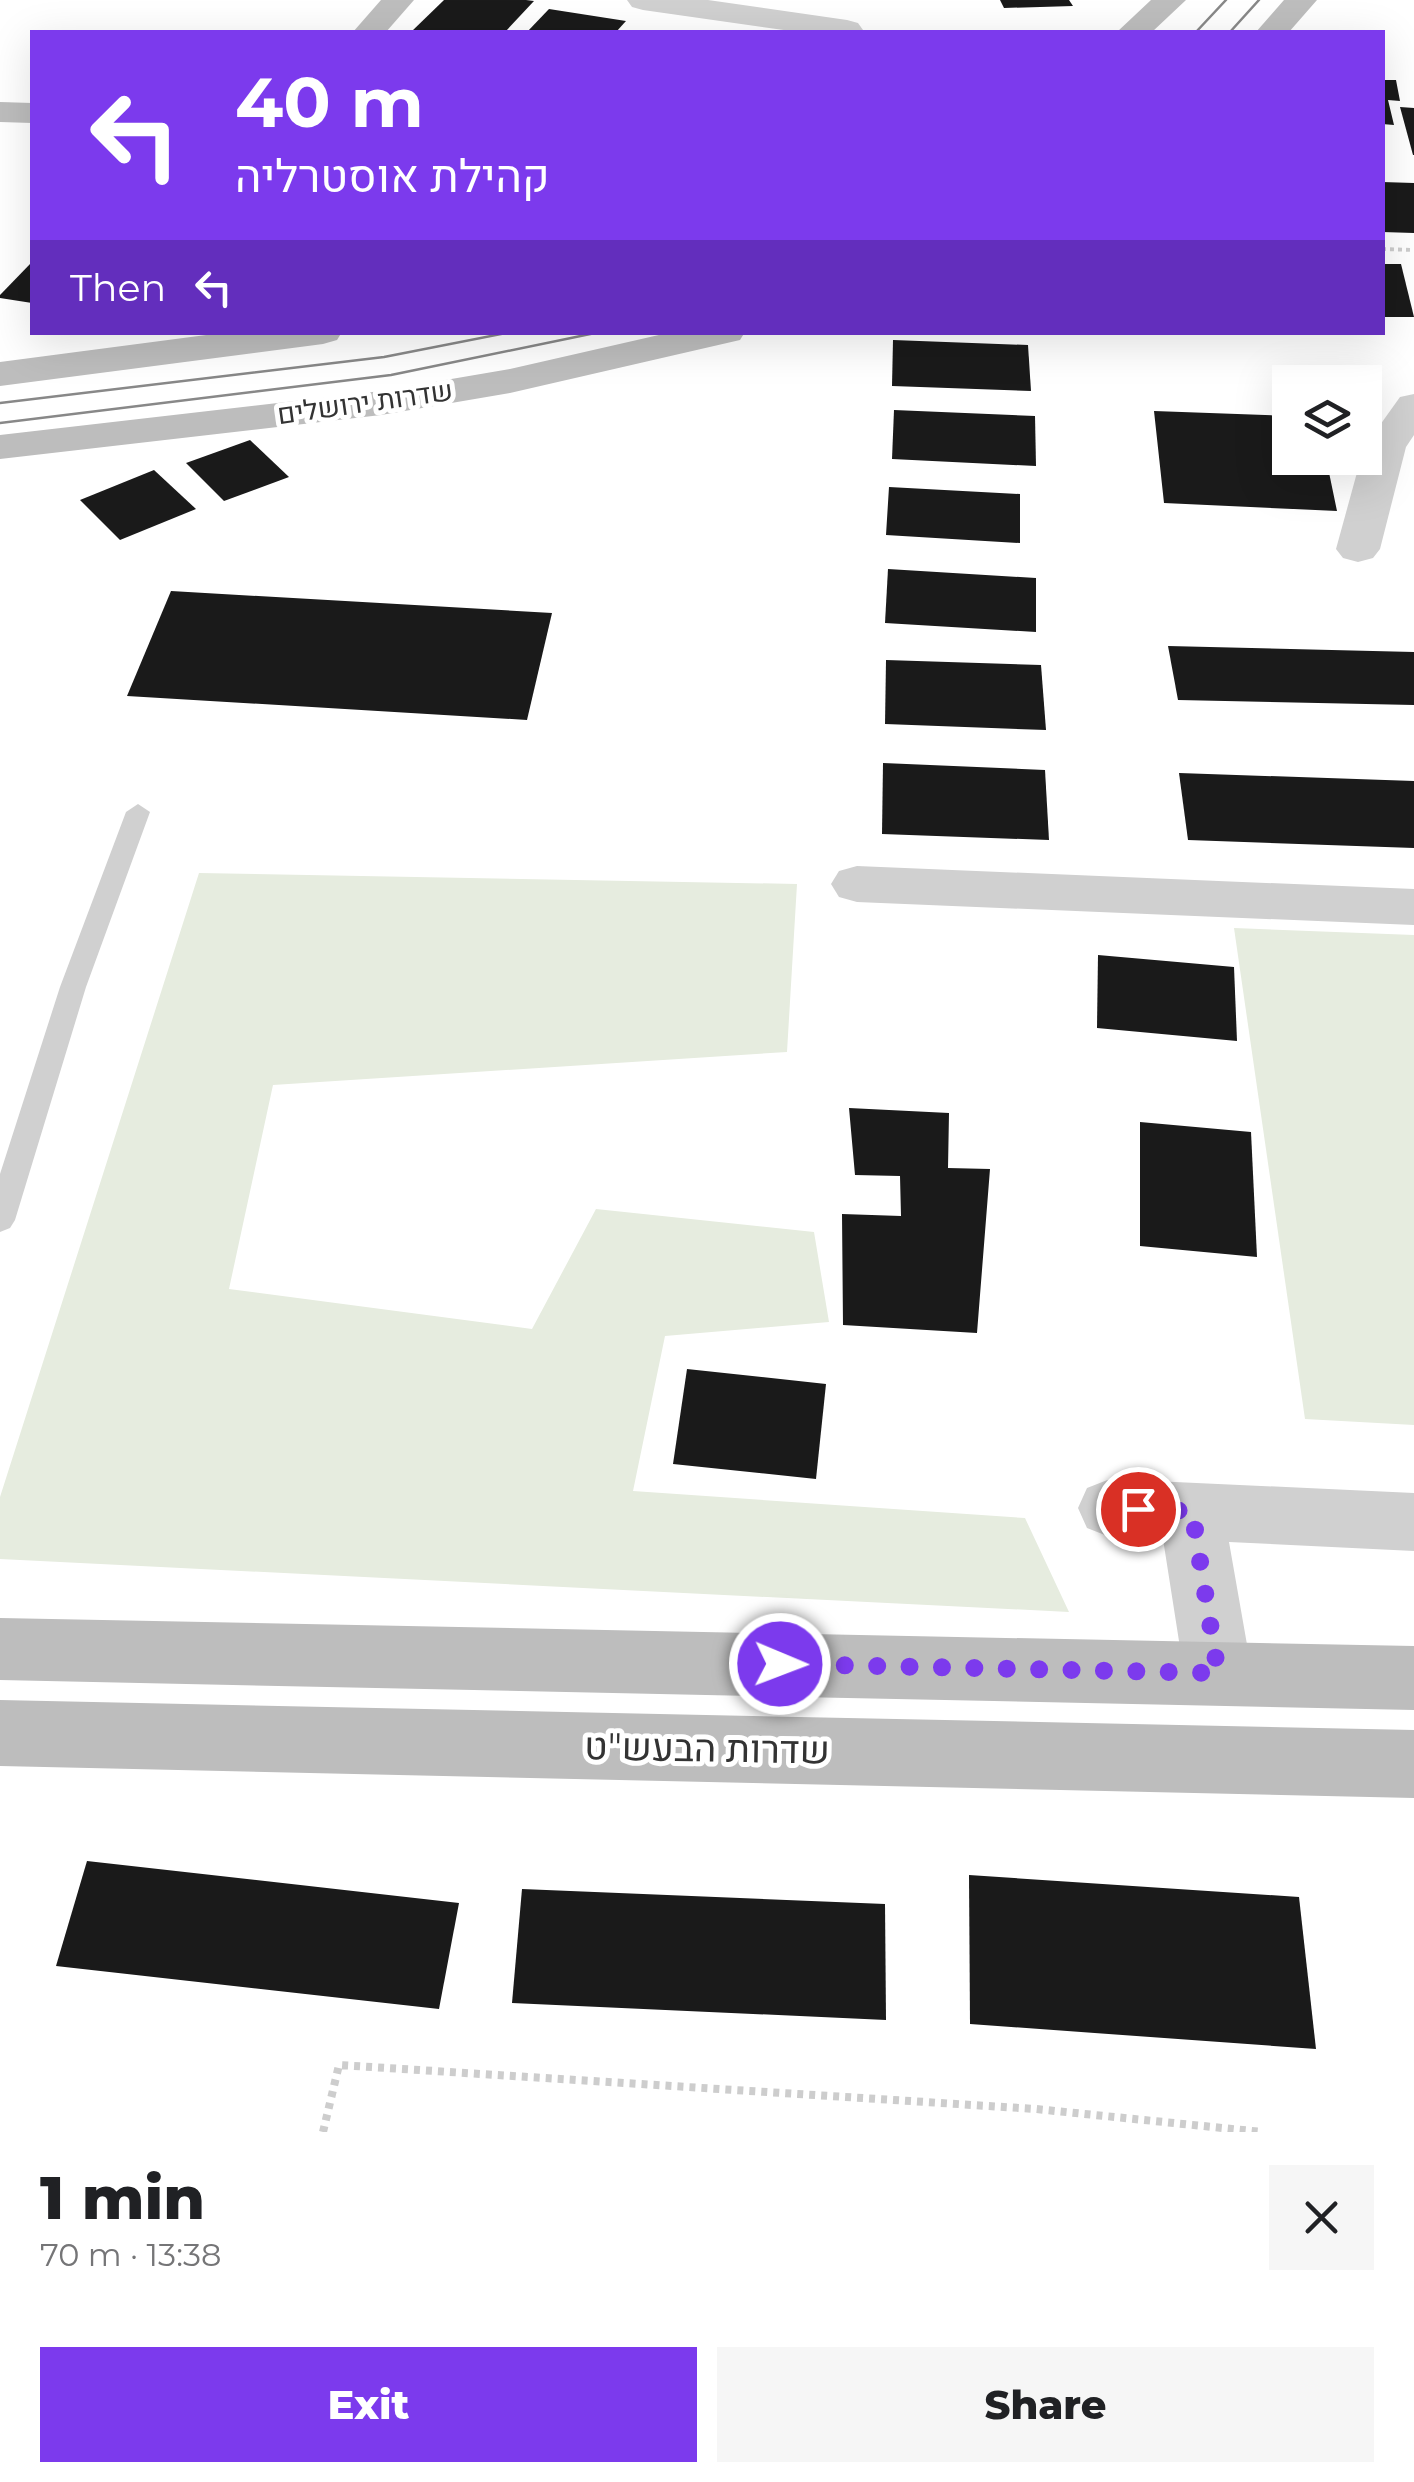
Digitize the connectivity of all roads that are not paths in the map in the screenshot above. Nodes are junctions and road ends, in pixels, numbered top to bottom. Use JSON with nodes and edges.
{"nodes":[{"id":1,"x":398,"y":0,"type":"edge"},
{"id":2,"x":643,"y":0,"type":"edge"},
{"id":3,"x":1170,"y":0,"type":"edge"},
{"id":4,"x":1301,"y":0,"type":"edge"},
{"id":5,"x":371,"y":30,"type":"edge"},
{"id":6,"x":847,"y":30,"type":"dead end"},
{"id":7,"x":1135,"y":30,"type":"edge"},
{"id":8,"x":1274,"y":30,"type":"edge"},
{"id":9,"x":0,"y":112,"type":"edge"},
{"id":10,"x":30,"y":112,"type":"edge"},
{"id":11,"x":300,"y":335,"type":"edge"},
{"id":12,"x":713,"y":335,"type":"edge"},
{"id":13,"x":0,"y":374,"type":"edge"},
{"id":14,"x":1414,"y":406,"type":"edge"},
{"id":15,"x":0,"y":447,"type":"edge"},
{"id":16,"x":1358,"y":549,"type":"dead end"},
{"id":17,"x":138,"y":812,"type":"dead end"},
{"id":18,"x":857,"y":884,"type":"dead end"},
{"id":19,"x":1414,"y":907,"type":"edge"},
{"id":20,"x":0,"y":1220,"type":"edge"},
{"id":21,"x":1110,"y":1508,"type":"dead end"},
{"id":22,"x":1192,"y":1511,"type":"junction"},
{"id":23,"x":1414,"y":1522,"type":"edge"},
{"id":24,"x":0,"y":1649,"type":"edge"},
{"id":25,"x":1218,"y":1673,"type":"junction"},
{"id":26,"x":1414,"y":1678,"type":"edge"},
{"id":27,"x":0,"y":1733,"type":"edge"},
{"id":28,"x":1414,"y":1764,"type":"edge"}],
"edges":[{"from":1,"to":5,"type":"street"},
{"from":2,"to":6,"type":"street"},
{"from":3,"to":7,"type":"street"},
{"from":4,"to":8,"type":"street"},
{"from":9,"to":10,"type":"street"},
{"from":11,"to":13,"type":"street"},
{"from":12,"to":15,"type":"street","name":"שדרות ירושלים"},
{"from":14,"to":16,"type":"street"},
{"from":17,"to":20,"type":"lane"},
{"from":18,"to":19,"type":"street"},
{"from":21,"to":22,"type":"street"},
{"from":22,"to":23,"type":"street"},
{"from":22,"to":25,"type":"street"},
{"from":24,"to":25,"type":"street"},
{"from":25,"to":26,"type":"street"},
{"from":27,"to":28,"type":"street","name":"שדרות הבעש\"ט"}]}
